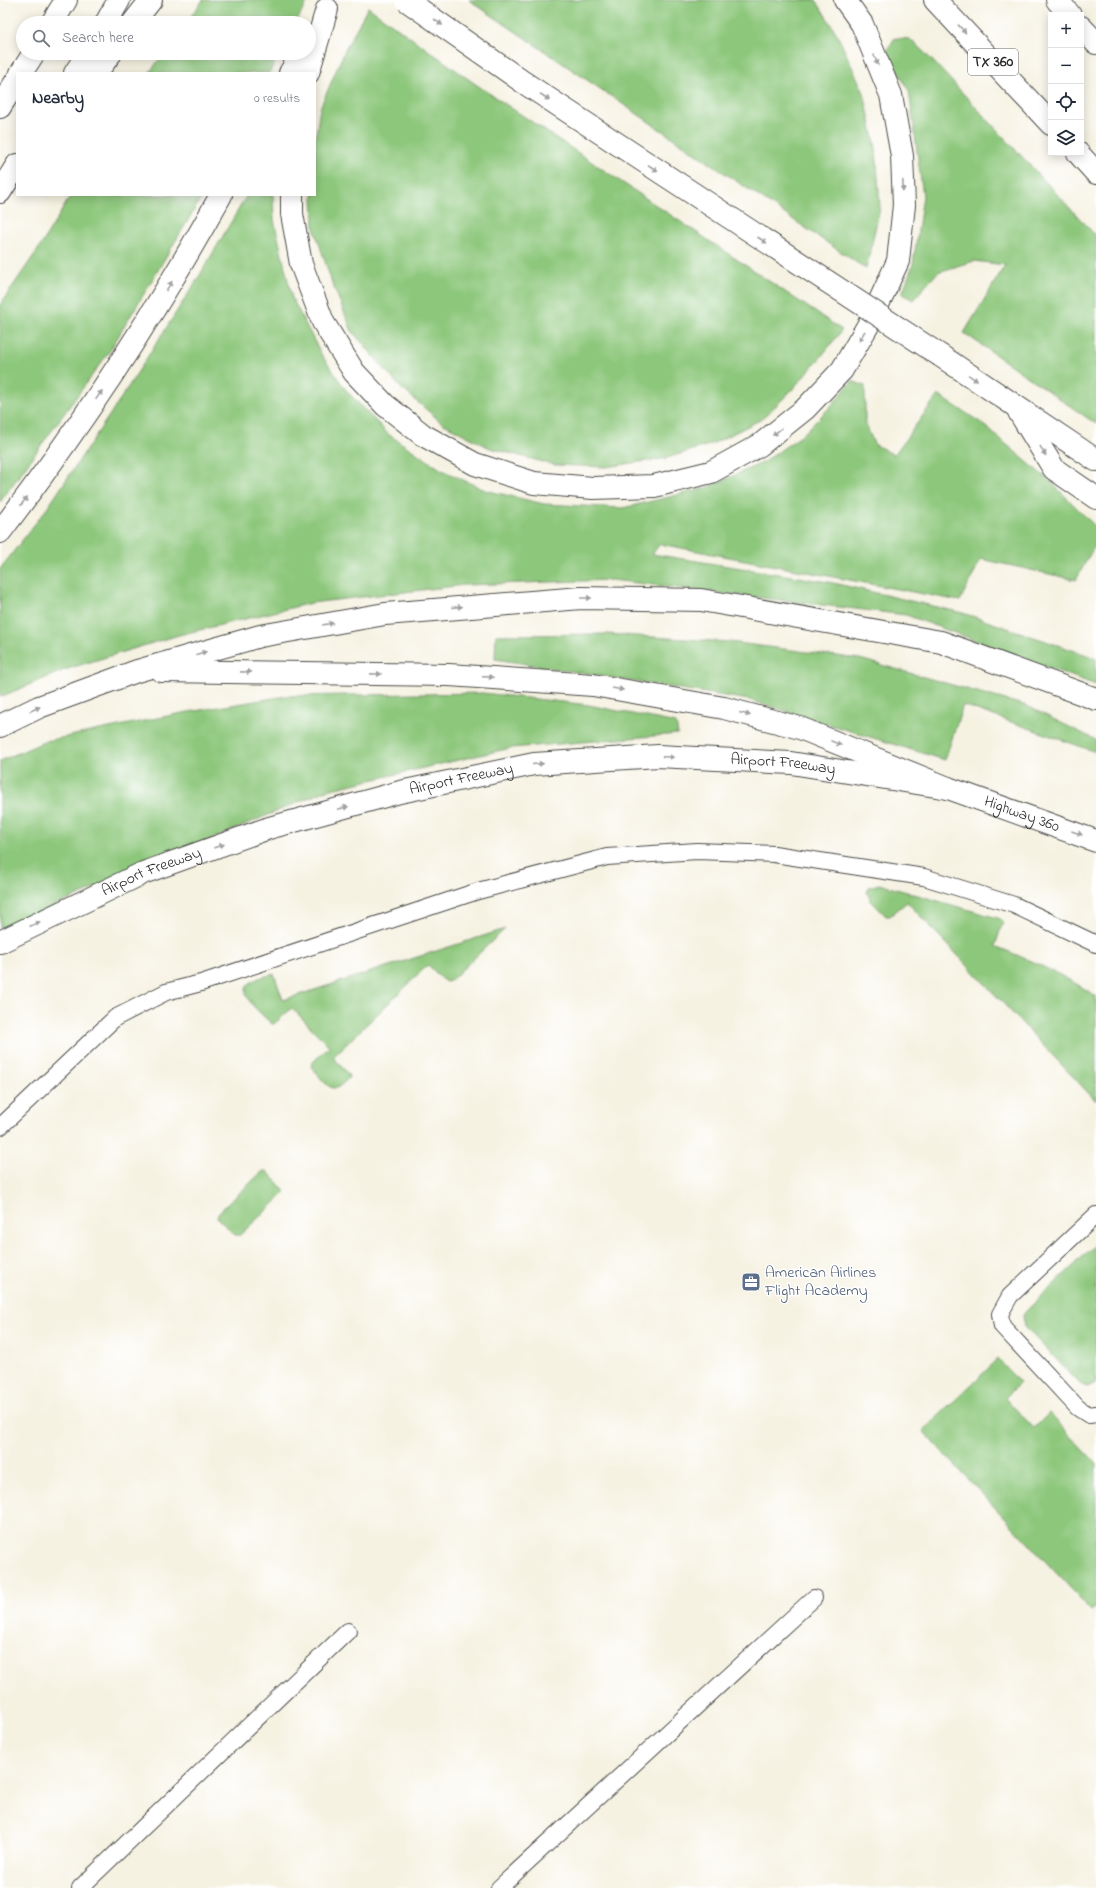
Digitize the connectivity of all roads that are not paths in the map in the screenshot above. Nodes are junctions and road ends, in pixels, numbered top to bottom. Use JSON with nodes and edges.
{"nodes":[{"id":1,"x":66,"y":0,"type":"edge"},
{"id":2,"x":119,"y":0,"type":"edge"},
{"id":3,"x":151,"y":0,"type":"edge"},
{"id":4,"x":406,"y":0,"type":"edge"},
{"id":5,"x":845,"y":0,"type":"edge"},
{"id":6,"x":935,"y":0,"type":"edge"},
{"id":7,"x":1057,"y":0,"type":"edge"},
{"id":8,"x":330,"y":5,"type":"edge"},
{"id":9,"x":1067,"y":12,"type":"edge"},
{"id":10,"x":56,"y":16,"type":"edge"},
{"id":11,"x":110,"y":16,"type":"edge"},
{"id":12,"x":138,"y":16,"type":"edge"},
{"id":13,"x":316,"y":28,"type":"edge"},
{"id":14,"x":1084,"y":30,"type":"edge"},
{"id":15,"x":1096,"y":43,"type":"edge"},
{"id":16,"x":316,"y":48,"type":"edge"},
{"id":17,"x":30,"y":60,"type":"edge"},
{"id":18,"x":83,"y":60,"type":"edge"},
{"id":19,"x":106,"y":60,"type":"edge"},
{"id":20,"x":298,"y":60,"type":"edge"},
{"id":21,"x":312,"y":60,"type":"edge"},
{"id":22,"x":23,"y":72,"type":"edge"},
{"id":23,"x":76,"y":72,"type":"edge"},
{"id":24,"x":97,"y":72,"type":"edge"},
{"id":25,"x":291,"y":72,"type":"edge"},
{"id":26,"x":308,"y":72,"type":"edge"},
{"id":27,"x":16,"y":82,"type":"edge"},
{"id":28,"x":0,"y":108,"type":"edge"},
{"id":29,"x":1048,"y":121,"type":"edge"},
{"id":30,"x":1081,"y":156,"type":"edge"},
{"id":31,"x":16,"y":167,"type":"edge"},
{"id":32,"x":1096,"y":173,"type":"edge"},
{"id":33,"x":16,"y":175,"type":"edge"},
{"id":34,"x":0,"y":192,"type":"edge"},
{"id":35,"x":0,"y":196,"type":"edge"},
{"id":36,"x":220,"y":196,"type":"edge"},
{"id":37,"x":292,"y":196,"type":"edge"},
{"id":38,"x":1015,"y":406,"type":"junction"},
{"id":39,"x":1096,"y":460,"type":"edge"},
{"id":40,"x":1096,"y":498,"type":"edge"},
{"id":41,"x":0,"y":532,"type":"edge"},
{"id":42,"x":137,"y":671,"type":"junction"},
{"id":43,"x":1096,"y":699,"type":"edge"},
{"id":44,"x":0,"y":726,"type":"edge"},
{"id":45,"x":948,"y":788,"type":"junction"},
{"id":46,"x":1096,"y":841,"type":"edge"},
{"id":47,"x":0,"y":942,"type":"edge"},
{"id":48,"x":1096,"y":944,"type":"edge"},
{"id":49,"x":0,"y":1127,"type":"edge"},
{"id":50,"x":1096,"y":1215,"type":"edge"},
{"id":51,"x":1096,"y":1414,"type":"edge"},
{"id":52,"x":814,"y":1598,"type":"dead end"},
{"id":53,"x":348,"y":1631,"type":"dead end"},
{"id":54,"x":80,"y":1888,"type":"edge"},
{"id":55,"x":499,"y":1888,"type":"edge"}],
"edges":[{"from":1,"to":10,"type":"main road"},
{"from":2,"to":11,"type":"main road"},
{"from":3,"to":12,"type":"main road"},
{"from":4,"to":38,"type":"main road","one_way":true,"bridge":true},
{"from":5,"to":37,"type":"main road","one_way":true},
{"from":6,"to":29,"type":"main road","number":"TX 360","one_way":true},
{"from":7,"to":9,"type":"main road"},
{"from":8,"to":13,"type":"main road"},
{"from":8,"to":16,"type":"main road"},
{"from":14,"to":15,"type":"main road"},
{"from":17,"to":22,"type":"main road"},
{"from":18,"to":23,"type":"main road"},
{"from":19,"to":24,"type":"main road"},
{"from":20,"to":25,"type":"main road"},
{"from":21,"to":26,"type":"main road"},
{"from":27,"to":28,"type":"main road"},
{"from":30,"to":32,"type":"main road"},
{"from":31,"to":34,"type":"main road"},
{"from":33,"to":35,"type":"main road"},
{"from":41,"to":36,"type":"main road","one_way":true},
{"from":38,"to":39,"type":"main road"},
{"from":38,"to":40,"type":"main road","one_way":true},
{"from":42,"to":43,"type":"main road","one_way":true},
{"from":44,"to":42,"type":"main road","one_way":true},
{"from":42,"to":45,"type":"main road","one_way":true},
{"from":45,"to":46,"type":"main road","name":"Highway 360","one_way":true},
{"from":47,"to":45,"type":"main road","name":"Airport Freeway","one_way":true},
{"from":48,"to":49,"type":"lane"},
{"from":50,"to":51,"type":"lane"},
{"from":52,"to":55,"type":"lane"},
{"from":53,"to":54,"type":"lane"}]}
